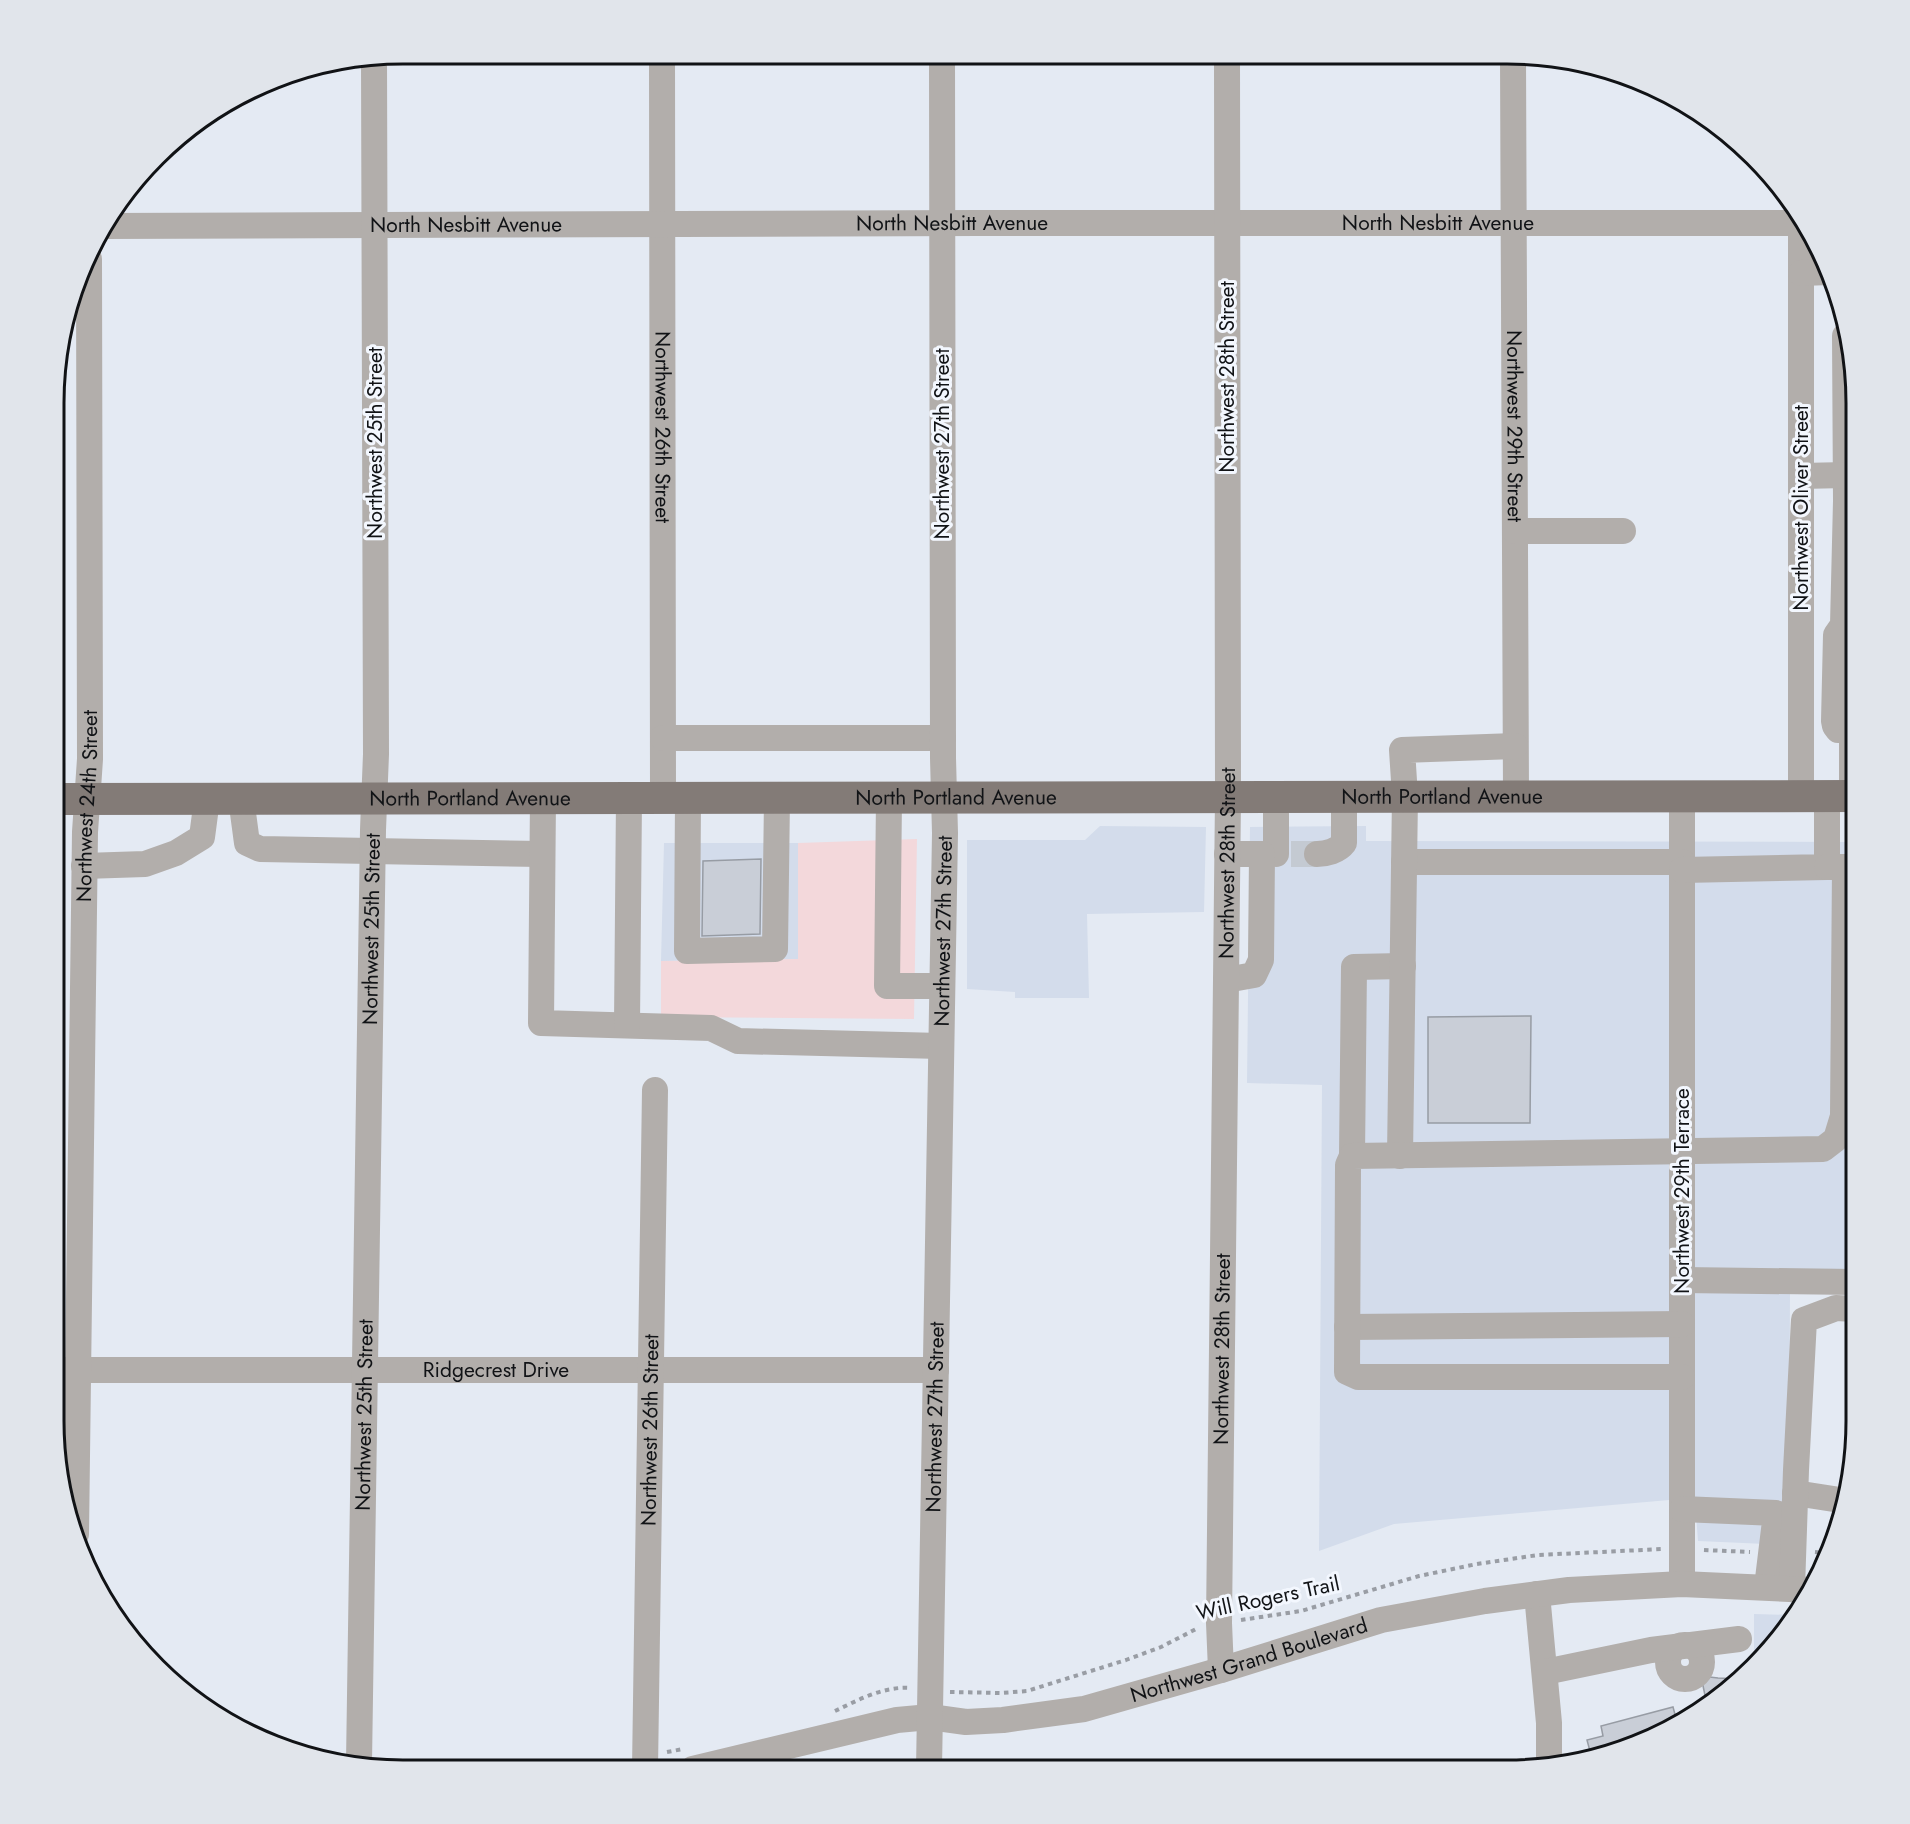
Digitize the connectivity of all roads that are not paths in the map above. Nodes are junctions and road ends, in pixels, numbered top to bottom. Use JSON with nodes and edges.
{"nodes":[{"id":1,"x":662,"y":64,"type":"edge"},
{"id":2,"x":942,"y":64,"type":"edge"},
{"id":3,"x":1227,"y":64,"type":"edge"},
{"id":4,"x":1513,"y":64,"type":"edge"},
{"id":5,"x":374,"y":66,"type":"edge"},
{"id":6,"x":1792,"y":221,"type":"edge"},
{"id":7,"x":942,"y":224,"type":"junction"},
{"id":8,"x":1227,"y":224,"type":"junction"},
{"id":9,"x":1514,"y":224,"type":"junction"},
{"id":10,"x":375,"y":225,"type":"junction"},
{"id":11,"x":663,"y":225,"type":"junction"},
{"id":12,"x":115,"y":226,"type":"edge"},
{"id":13,"x":1801,"y":236,"type":"edge"},
{"id":14,"x":1819,"y":272,"type":"edge"},
{"id":15,"x":1801,"y":273,"type":"junction"},
{"id":16,"x":89,"y":277,"type":"edge"},
{"id":17,"x":1846,"y":461,"type":"edge"},
{"id":18,"x":1801,"y":476,"type":"junction"},
{"id":19,"x":1515,"y":531,"type":"junction"},
{"id":20,"x":1623,"y":531,"type":"dead end"},
{"id":21,"x":1846,"y":590,"type":"edge"},
{"id":22,"x":1801,"y":635,"type":"junction"},
{"id":23,"x":1836,"y":635,"type":"junction"},
{"id":24,"x":1846,"y":720,"type":"edge"},
{"id":25,"x":1802,"y":726,"type":"junction"},
{"id":26,"x":1846,"y":729,"type":"edge"},
{"id":27,"x":1846,"y":734,"type":"edge"},
{"id":28,"x":663,"y":738,"type":"junction"},
{"id":29,"x":943,"y":738,"type":"junction"},
{"id":30,"x":1515,"y":746,"type":"junction"},
{"id":31,"x":1344,"y":796,"type":"junction"},
{"id":32,"x":1405,"y":796,"type":"junction"},
{"id":33,"x":1516,"y":796,"type":"junction"},
{"id":34,"x":1834,"y":796,"type":"edge"},
{"id":35,"x":1228,"y":797,"type":"junction"},
{"id":36,"x":1276,"y":797,"type":"junction"},
{"id":37,"x":1682,"y":797,"type":"junction"},
{"id":38,"x":241,"y":798,"type":"junction"},
{"id":39,"x":374,"y":798,"type":"junction"},
{"id":40,"x":543,"y":798,"type":"junction"},
{"id":41,"x":629,"y":798,"type":"junction"},
{"id":42,"x":676,"y":798,"type":"junction"},
{"id":43,"x":777,"y":798,"type":"junction"},
{"id":44,"x":889,"y":798,"type":"junction"},
{"id":45,"x":944,"y":798,"type":"junction"},
{"id":46,"x":73,"y":799,"type":"edge"},
{"id":47,"x":207,"y":799,"type":"junction"},
{"id":48,"x":372,"y":850,"type":"junction"},
{"id":49,"x":542,"y":854,"type":"junction"},
{"id":50,"x":1227,"y":854,"type":"junction"},
{"id":51,"x":1287,"y":854,"type":"junction"},
{"id":52,"x":1404,"y":862,"type":"junction"},
{"id":53,"x":84,"y":866,"type":"junction"},
{"id":54,"x":1682,"y":866,"type":"junction"},
{"id":55,"x":1842,"y":867,"type":"edge"},
{"id":56,"x":1227,"y":913,"type":"junction"},
{"id":57,"x":1261,"y":918,"type":"junction"},
{"id":58,"x":1403,"y":966,"type":"junction"},
{"id":59,"x":1226,"y":980,"type":"junction"},
{"id":60,"x":942,"y":986,"type":"junction"},
{"id":61,"x":627,"y":1025,"type":"junction"},
{"id":62,"x":941,"y":1046,"type":"junction"},
{"id":63,"x":655,"y":1090,"type":"dead end"},
{"id":64,"x":1682,"y":1152,"type":"junction"},
{"id":65,"x":1352,"y":1155,"type":"junction"},
{"id":66,"x":1400,"y":1155,"type":"junction"},
{"id":67,"x":1682,"y":1280,"type":"junction"},
{"id":68,"x":1846,"y":1282,"type":"edge"},
{"id":69,"x":1846,"y":1309,"type":"edge"},
{"id":70,"x":1682,"y":1324,"type":"junction"},
{"id":71,"x":1347,"y":1327,"type":"junction"},
{"id":72,"x":365,"y":1369,"type":"junction"},
{"id":73,"x":650,"y":1369,"type":"junction"},
{"id":74,"x":66,"y":1370,"type":"edge"},
{"id":75,"x":936,"y":1370,"type":"junction"},
{"id":76,"x":1682,"y":1377,"type":"junction"},
{"id":77,"x":1795,"y":1493,"type":"junction"},
{"id":78,"x":74,"y":1499,"type":"edge"},
{"id":79,"x":1836,"y":1499,"type":"edge"},
{"id":80,"x":1682,"y":1509,"type":"junction"},
{"id":81,"x":1682,"y":1584,"type":"junction"},
{"id":82,"x":1790,"y":1588,"type":"edge"},
{"id":83,"x":1538,"y":1594,"type":"junction"},
{"id":84,"x":1739,"y":1640,"type":"dead end"},
{"id":85,"x":1221,"y":1670,"type":"junction"},
{"id":86,"x":1545,"y":1672,"type":"junction"},
{"id":87,"x":930,"y":1717,"type":"junction"},
{"id":88,"x":359,"y":1757,"type":"edge"},
{"id":89,"x":1549,"y":1757,"type":"edge"},
{"id":90,"x":645,"y":1760,"type":"edge"},
{"id":91,"x":730,"y":1760,"type":"edge"},
{"id":92,"x":929,"y":1760,"type":"edge"}],
"edges":[{"from":1,"to":11,"type":"street","name":"Northwest 26th Street"},
{"from":2,"to":7,"type":"street","name":"Northwest 27th Street"},
{"from":3,"to":8,"type":"street","name":"Northwest 28th Street"},
{"from":4,"to":9,"type":"street","name":"Northwest 29th Street"},
{"from":5,"to":10,"type":"street","name":"Northwest 25th Street"},
{"from":6,"to":9,"type":"street","name":"North Nesbitt Avenue"},
{"from":7,"to":8,"type":"street","name":"North Nesbitt Avenue"},
{"from":7,"to":11,"type":"street","name":"North Nesbitt Avenue"},
{"from":7,"to":29,"type":"street","name":"Northwest 27th Street"},
{"from":8,"to":9,"type":"street","name":"North Nesbitt Avenue"},
{"from":8,"to":35,"type":"street","name":"Northwest 28th Street"},
{"from":9,"to":19,"type":"street","name":"Northwest 29th Street"},
{"from":10,"to":11,"type":"street","name":"North Nesbitt Avenue"},
{"from":10,"to":12,"type":"street","name":"North Nesbitt Avenue"},
{"from":10,"to":39,"type":"street","name":"Northwest 25th Street"},
{"from":11,"to":28,"type":"street","name":"Northwest 26th Street"},
{"from":13,"to":15,"type":"street","name":"Northwest Oliver Street"},
{"from":14,"to":15,"type":"street"},
{"from":15,"to":18,"type":"street","name":"Northwest Oliver Street"},
{"from":16,"to":46,"type":"street","name":"Northwest 24th Street"},
{"from":17,"to":18,"type":"street"},
{"from":18,"to":22,"type":"street","name":"Northwest Oliver Street"},
{"from":19,"to":20,"type":"street"},
{"from":19,"to":30,"type":"street","name":"Northwest 29th Street"},
{"from":21,"to":23,"type":"street"},
{"from":22,"to":23,"type":"street"},
{"from":22,"to":25,"type":"street","name":"Northwest Oliver Street"},
{"from":23,"to":24,"type":"street"},
{"from":25,"to":26,"type":"street"},
{"from":25,"to":34,"type":"street","name":"Northwest Oliver Street"},
{"from":27,"to":34,"type":"street"},
{"from":28,"to":29,"type":"street"},
{"from":28,"to":42,"type":"street","name":"Northwest 26th Street"},
{"from":29,"to":45,"type":"street","name":"Northwest 27th Street"},
{"from":30,"to":32,"type":"street"},
{"from":30,"to":33,"type":"street","name":"Northwest 29th Street"},
{"from":31,"to":32,"type":"main road","name":"North Portland Avenue"},
{"from":31,"to":36,"type":"main road","name":"North Portland Avenue"},
{"from":31,"to":51,"type":"street"},
{"from":32,"to":33,"type":"main road","name":"North Portland Avenue"},
{"from":32,"to":52,"type":"street"},
{"from":33,"to":37,"type":"main road","name":"North Portland Avenue"},
{"from":34,"to":37,"type":"main road","name":"North Portland Avenue"},
{"from":34,"to":55,"type":"street"},
{"from":35,"to":36,"type":"main road","name":"North Portland Avenue"},
{"from":35,"to":45,"type":"main road","name":"North Portland Avenue"},
{"from":35,"to":50,"type":"street","name":"Northwest 28th Street"},
{"from":36,"to":51,"type":"street"},
{"from":37,"to":54,"type":"street","name":"Northwest 29th Terrace"},
{"from":38,"to":39,"type":"main road","name":"North Portland Avenue"},
{"from":38,"to":47,"type":"main road","name":"North Portland Avenue"},
{"from":38,"to":48,"type":"street"},
{"from":39,"to":40,"type":"main road","name":"North Portland Avenue"},
{"from":39,"to":48,"type":"street","name":"Northwest 25th Street"},
{"from":40,"to":41,"type":"main road","name":"North Portland Avenue"},
{"from":40,"to":49,"type":"street"},
{"from":41,"to":42,"type":"main road","name":"North Portland Avenue"},
{"from":41,"to":61,"type":"street"},
{"from":42,"to":43,"type":"main road","name":"North Portland Avenue"},
{"from":42,"to":43,"type":"street","name":"Northwest 26th Street"},
{"from":43,"to":44,"type":"main road","name":"North Portland Avenue"},
{"from":44,"to":45,"type":"main road","name":"North Portland Avenue"},
{"from":44,"to":60,"type":"street"},
{"from":45,"to":60,"type":"street","name":"Northwest 27th Street"},
{"from":46,"to":47,"type":"main road","name":"North Portland Avenue"},
{"from":46,"to":53,"type":"street","name":"Northwest 24th Street"},
{"from":47,"to":53,"type":"street"},
{"from":48,"to":49,"type":"street"},
{"from":48,"to":72,"type":"street","name":"Northwest 25th Street"},
{"from":49,"to":61,"type":"street"},
{"from":50,"to":51,"type":"street"},
{"from":50,"to":56,"type":"street","name":"Northwest 28th Street"},
{"from":51,"to":57,"type":"street"},
{"from":52,"to":54,"type":"street"},
{"from":52,"to":58,"type":"street"},
{"from":53,"to":74,"type":"street","name":"Northwest 24th Street"},
{"from":54,"to":55,"type":"street"},
{"from":54,"to":64,"type":"street","name":"Northwest 29th Terrace"},
{"from":55,"to":64,"type":"street"},
{"from":56,"to":57,"type":"street"},
{"from":56,"to":59,"type":"street","name":"Northwest 28th Street"},
{"from":57,"to":59,"type":"street"},
{"from":58,"to":65,"type":"street"},
{"from":58,"to":66,"type":"street"},
{"from":59,"to":85,"type":"street","name":"Northwest 28th Street"},
{"from":60,"to":62,"type":"street","name":"Northwest 27th Street"},
{"from":61,"to":62,"type":"street"},
{"from":62,"to":75,"type":"street","name":"Northwest 27th Street"},
{"from":63,"to":73,"type":"street","name":"Northwest 26th Street"},
{"from":64,"to":66,"type":"street"},
{"from":64,"to":67,"type":"street","name":"Northwest 29th Terrace"},
{"from":65,"to":66,"type":"street"},
{"from":65,"to":71,"type":"street"},
{"from":67,"to":68,"type":"street"},
{"from":67,"to":70,"type":"street","name":"Northwest 29th Terrace"},
{"from":69,"to":77,"type":"street"},
{"from":70,"to":71,"type":"street"},
{"from":70,"to":76,"type":"street","name":"Northwest 29th Terrace"},
{"from":71,"to":76,"type":"street"},
{"from":72,"to":73,"type":"street","name":"Ridgecrest Drive"},
{"from":72,"to":74,"type":"street","name":"Ridgecrest Drive"},
{"from":72,"to":88,"type":"street","name":"Northwest 25th Street"},
{"from":73,"to":75,"type":"street","name":"Ridgecrest Drive"},
{"from":73,"to":90,"type":"street","name":"Northwest 26th Street"},
{"from":74,"to":78,"type":"street","name":"Northwest 24th Street"},
{"from":75,"to":87,"type":"street","name":"Northwest 27th Street"},
{"from":76,"to":80,"type":"street","name":"Northwest 29th Terrace"},
{"from":77,"to":79,"type":"street"},
{"from":77,"to":82,"type":"street"},
{"from":80,"to":81,"type":"street","name":"Northwest 29th Terrace"},
{"from":80,"to":82,"type":"street"},
{"from":81,"to":82,"type":"street","name":"Northwest Grand Boulevard"},
{"from":81,"to":83,"type":"street","name":"Northwest Grand Boulevard"},
{"from":83,"to":85,"type":"street","name":"Northwest Grand Boulevard"},
{"from":83,"to":86,"type":"street"},
{"from":84,"to":86,"type":"street"},
{"from":85,"to":87,"type":"street","name":"Northwest Grand Boulevard"},
{"from":86,"to":89,"type":"street"},
{"from":87,"to":91,"type":"street","name":"Northwest Grand Boulevard"},
{"from":87,"to":92,"type":"street","name":"Northwest 27th Street"}]}
